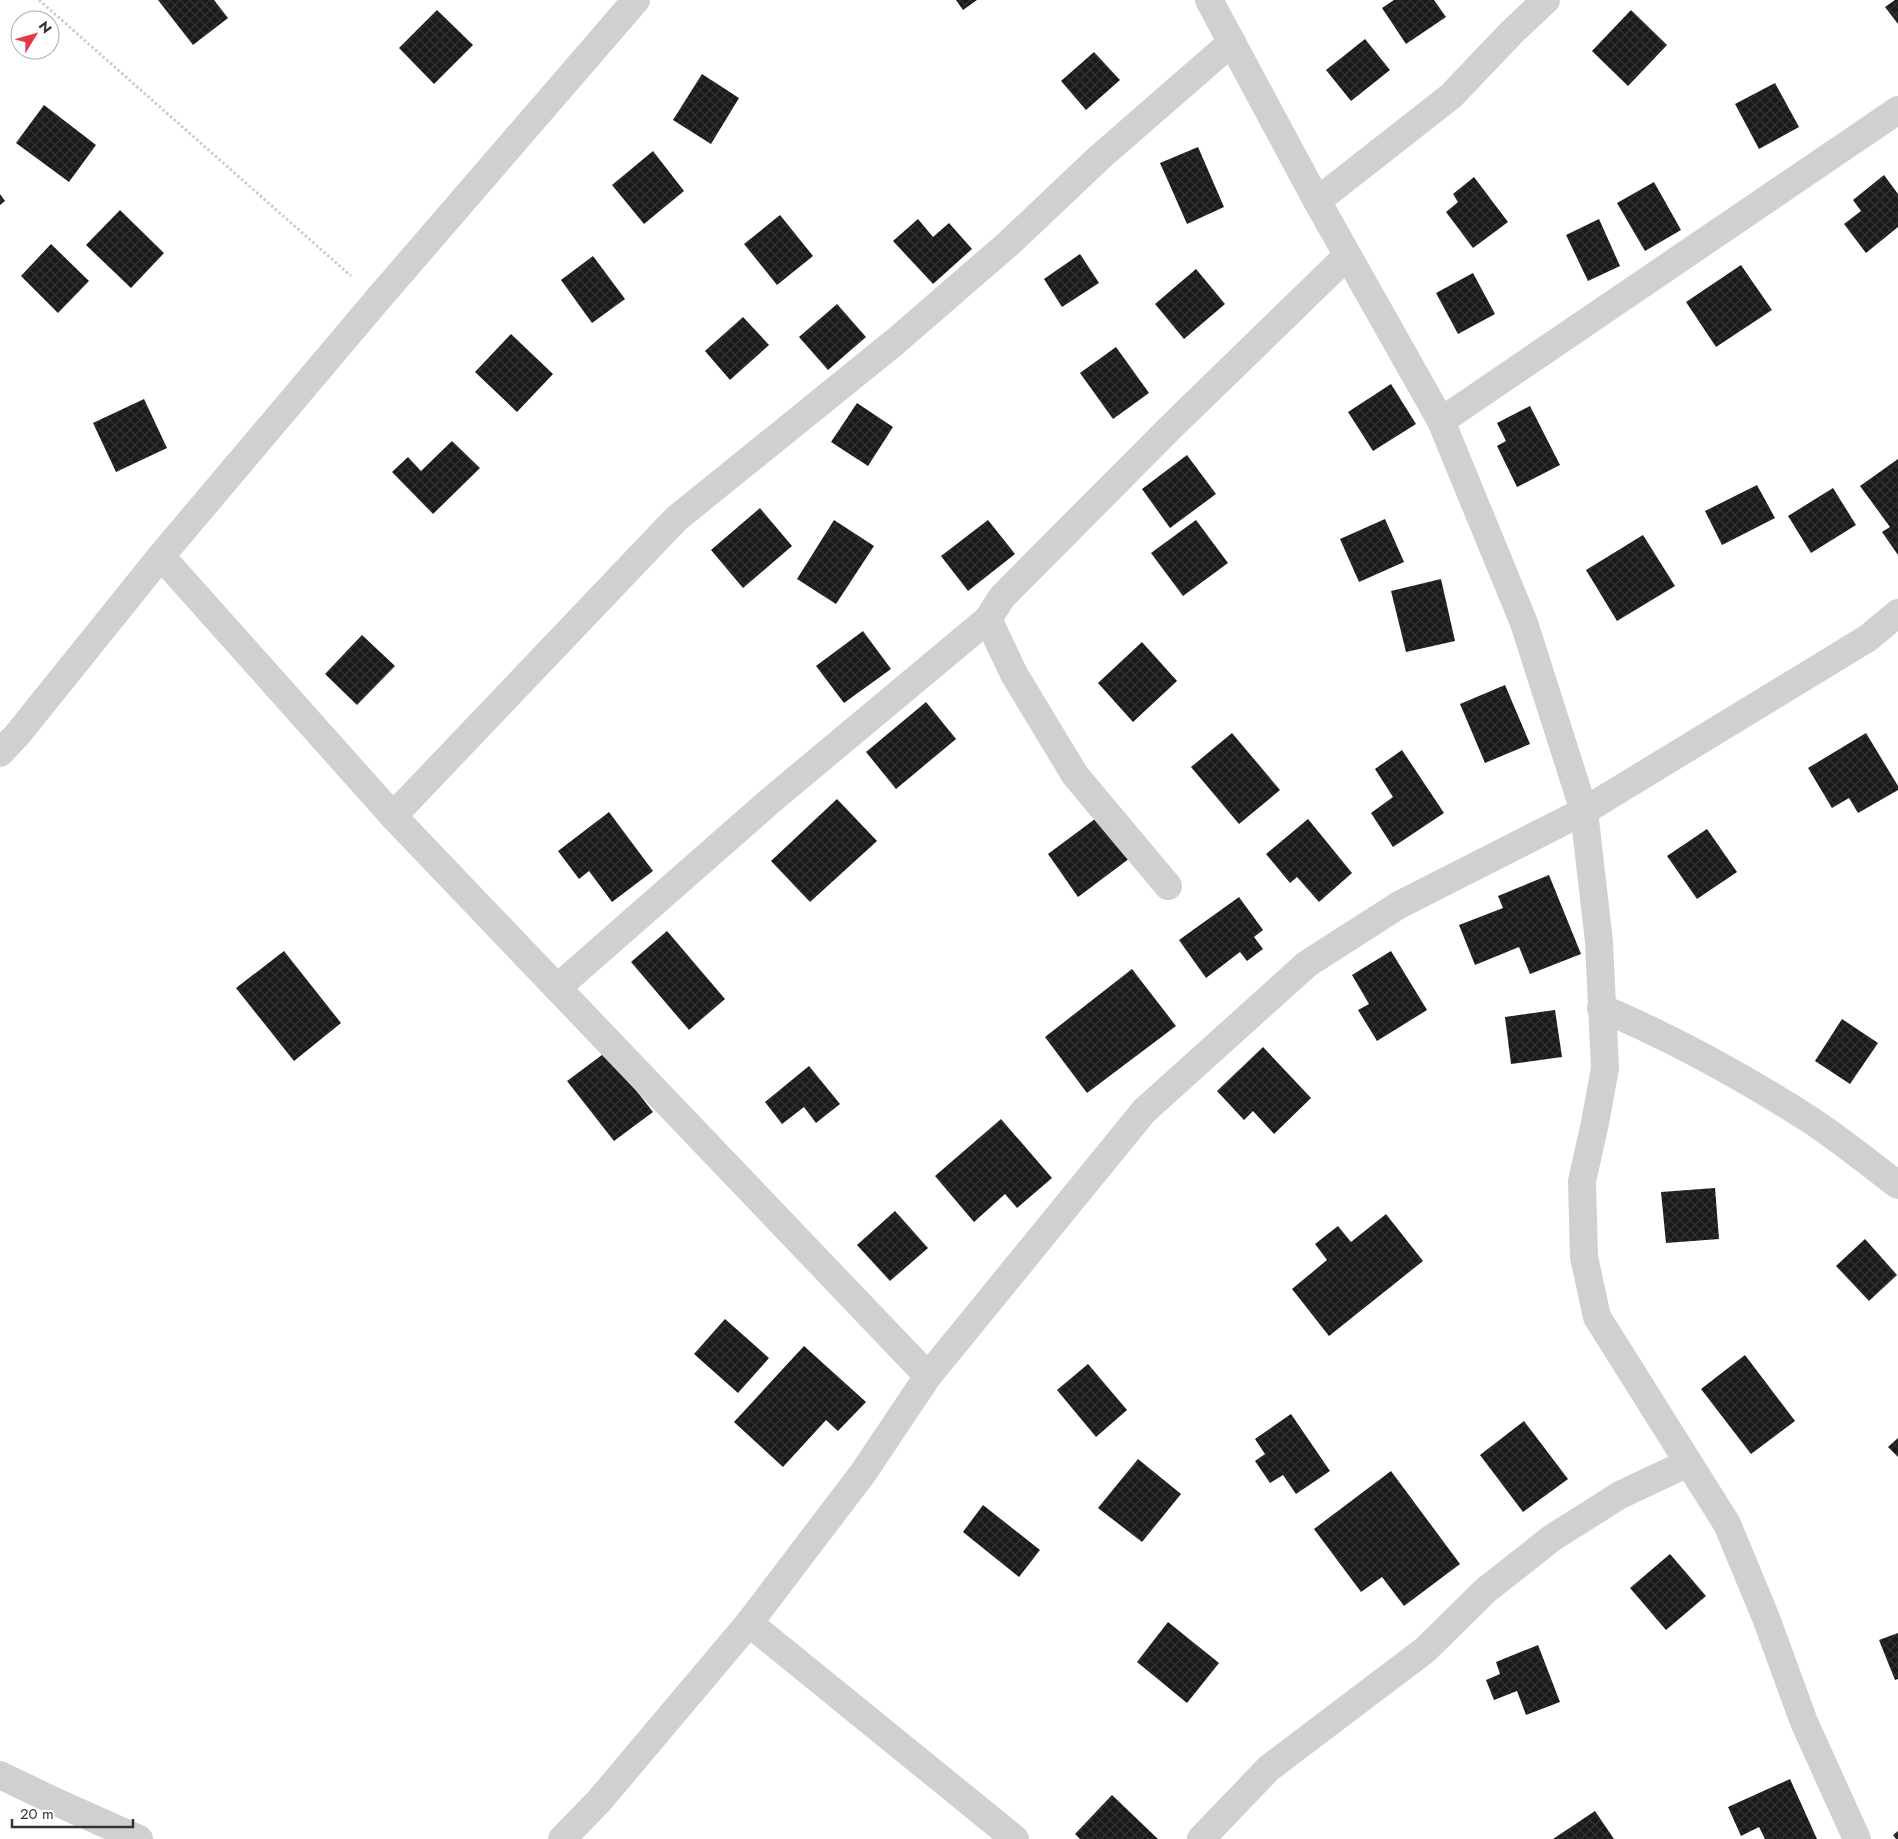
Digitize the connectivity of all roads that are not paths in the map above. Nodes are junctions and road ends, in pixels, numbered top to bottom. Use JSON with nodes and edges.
{"nodes":[{"id":1,"x":636,"y":0,"type":"edge"},
{"id":2,"x":1209,"y":0,"type":"edge"},
{"id":3,"x":1546,"y":0,"type":"edge"},
{"id":4,"x":1232,"y":42,"type":"junction"},
{"id":5,"x":1898,"y":110,"type":"edge"},
{"id":6,"x":1317,"y":202,"type":"junction"},
{"id":7,"x":1347,"y":256,"type":"junction"},
{"id":8,"x":1441,"y":421,"type":"junction"},
{"id":9,"x":161,"y":556,"type":"junction"},
{"id":10,"x":1898,"y":613,"type":"edge"},
{"id":11,"x":988,"y":620,"type":"junction"},
{"id":12,"x":0,"y":753,"type":"edge"},
{"id":13,"x":1584,"y":811,"type":"junction"},
{"id":14,"x":393,"y":816,"type":"junction"},
{"id":15,"x":1168,"y":886,"type":"dead end"},
{"id":16,"x":557,"y":988,"type":"junction"},
{"id":17,"x":1601,"y":1008,"type":"junction"},
{"id":18,"x":1898,"y":1185,"type":"edge"},
{"id":19,"x":928,"y":1376,"type":"junction"},
{"id":20,"x":1688,"y":1462,"type":"junction"},
{"id":21,"x":749,"y":1623,"type":"junction"},
{"id":22,"x":0,"y":1775,"type":"edge"},
{"id":23,"x":139,"y":1839,"type":"edge"},
{"id":24,"x":562,"y":1839,"type":"edge"},
{"id":25,"x":1015,"y":1839,"type":"edge"},
{"id":26,"x":1201,"y":1839,"type":"edge"},
{"id":27,"x":1857,"y":1839,"type":"edge"}],
"edges":[{"from":1,"to":9,"type":"street"},
{"from":2,"to":4,"type":"street"},
{"from":3,"to":6,"type":"street"},
{"from":4,"to":6,"type":"street"},
{"from":4,"to":14,"type":"street"},
{"from":5,"to":8,"type":"street"},
{"from":6,"to":7,"type":"street"},
{"from":7,"to":8,"type":"street"},
{"from":7,"to":11,"type":"street"},
{"from":8,"to":13,"type":"street"},
{"from":9,"to":12,"type":"street"},
{"from":9,"to":14,"type":"street"},
{"from":10,"to":13,"type":"street"},
{"from":11,"to":15,"type":"street"},
{"from":11,"to":16,"type":"street"},
{"from":13,"to":17,"type":"street"},
{"from":13,"to":19,"type":"street"},
{"from":14,"to":16,"type":"street"},
{"from":16,"to":19,"type":"street"},
{"from":17,"to":18,"type":"street"},
{"from":17,"to":20,"type":"street"},
{"from":19,"to":21,"type":"street"},
{"from":20,"to":26,"type":"street"},
{"from":20,"to":27,"type":"street"},
{"from":21,"to":24,"type":"street"},
{"from":21,"to":25,"type":"street"},
{"from":22,"to":23,"type":"street"}]}
